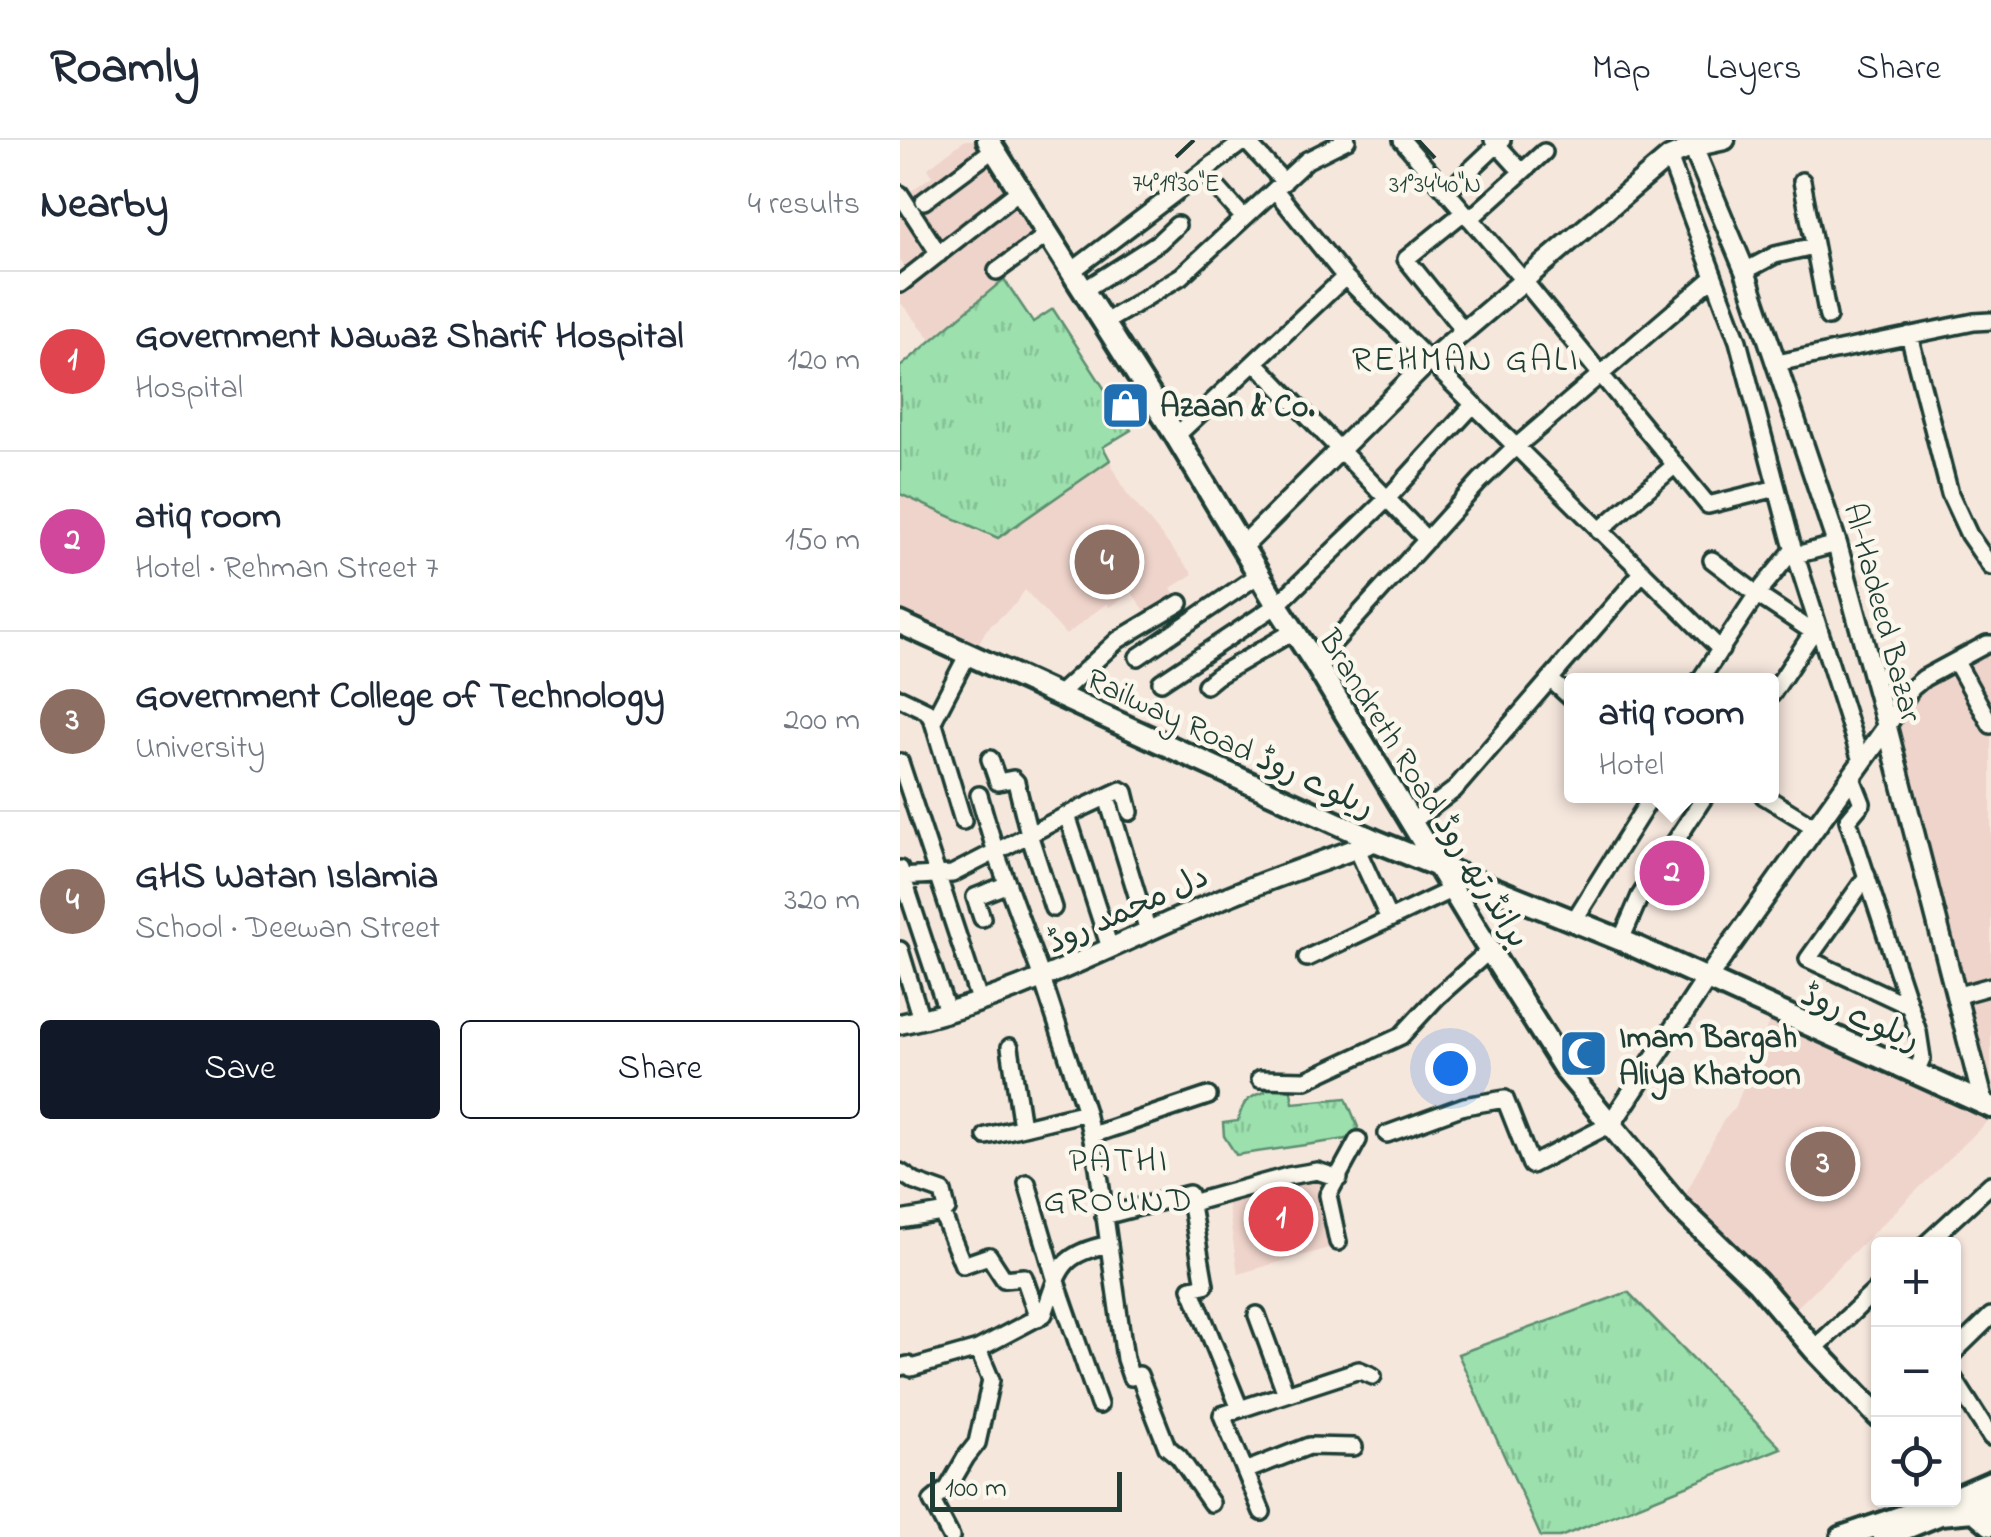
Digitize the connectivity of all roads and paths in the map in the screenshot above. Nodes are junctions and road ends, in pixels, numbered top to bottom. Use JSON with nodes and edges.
{"nodes":[{"id":1,"x":1245,"y":140,"type":"edge"},
{"id":2,"x":1347,"y":140,"type":"edge"},
{"id":3,"x":1402,"y":140,"type":"edge"},
{"id":4,"x":1724,"y":140,"type":"edge"},
{"id":5,"x":1714,"y":141,"type":"edge"},
{"id":6,"x":1498,"y":142,"type":"edge"},
{"id":7,"x":991,"y":144,"type":"edge"},
{"id":8,"x":1680,"y":149,"type":"edge"},
{"id":9,"x":1544,"y":152,"type":"dead end"},
{"id":10,"x":1203,"y":172,"type":"junction"},
{"id":11,"x":1522,"y":172,"type":"junction"},
{"id":12,"x":1802,"y":182,"type":"dead end"},
{"id":13,"x":1279,"y":186,"type":"junction"},
{"id":14,"x":1020,"y":190,"type":"junction"},
{"id":15,"x":1447,"y":192,"type":"junction"},
{"id":16,"x":900,"y":194,"type":"edge"},
{"id":17,"x":924,"y":202,"type":"dead end"},
{"id":18,"x":1467,"y":215,"type":"junction"},
{"id":19,"x":1244,"y":218,"type":"junction"},
{"id":20,"x":1176,"y":225,"type":"dead end"},
{"id":21,"x":1048,"y":234,"type":"junction"},
{"id":22,"x":1814,"y":246,"type":"junction"},
{"id":23,"x":938,"y":254,"type":"junction"},
{"id":24,"x":997,"y":271,"type":"dead end"},
{"id":25,"x":1745,"y":271,"type":"junction"},
{"id":26,"x":1072,"y":272,"type":"junction"},
{"id":27,"x":1345,"y":277,"type":"junction"},
{"id":28,"x":1714,"y":277,"type":"junction"},
{"id":29,"x":1524,"y":281,"type":"junction"},
{"id":30,"x":900,"y":284,"type":"edge"},
{"id":31,"x":1084,"y":290,"type":"junction"},
{"id":32,"x":1828,"y":317,"type":"dead end"},
{"id":33,"x":1991,"y":322,"type":"edge"},
{"id":34,"x":1104,"y":323,"type":"junction"},
{"id":35,"x":1464,"y":331,"type":"junction"},
{"id":36,"x":1909,"y":335,"type":"junction"},
{"id":37,"x":1430,"y":360,"type":"junction"},
{"id":38,"x":1256,"y":363,"type":"junction"},
{"id":39,"x":1777,"y":363,"type":"junction"},
{"id":40,"x":1600,"y":374,"type":"junction"},
{"id":41,"x":1474,"y":404,"type":"junction"},
{"id":42,"x":1176,"y":436,"type":"junction"},
{"id":43,"x":1516,"y":447,"type":"junction"},
{"id":44,"x":1340,"y":452,"type":"junction"},
{"id":45,"x":1675,"y":465,"type":"junction"},
{"id":46,"x":1778,"y":488,"type":"junction"},
{"id":47,"x":1386,"y":500,"type":"junction"},
{"id":48,"x":1599,"y":531,"type":"junction"},
{"id":49,"x":1426,"y":540,"type":"junction"},
{"id":50,"x":1837,"y":544,"type":"junction"},
{"id":51,"x":1242,"y":547,"type":"junction"},
{"id":52,"x":1795,"y":552,"type":"junction"},
{"id":53,"x":1712,"y":560,"type":"dead end"},
{"id":54,"x":1991,"y":567,"type":"edge"},
{"id":55,"x":1642,"y":573,"type":"junction"},
{"id":56,"x":1260,"y":574,"type":"junction"},
{"id":57,"x":1757,"y":594,"type":"junction"},
{"id":58,"x":1180,"y":603,"type":"dead end"},
{"id":59,"x":1277,"y":605,"type":"junction"},
{"id":60,"x":900,"y":623,"type":"edge"},
{"id":61,"x":1294,"y":631,"type":"junction"},
{"id":62,"x":1818,"y":635,"type":"junction"},
{"id":63,"x":1991,"y":644,"type":"edge"},
{"id":64,"x":1721,"y":650,"type":"junction"},
{"id":65,"x":968,"y":654,"type":"junction"},
{"id":66,"x":1138,"y":657,"type":"dead end"},
{"id":67,"x":1315,"y":662,"type":"junction"},
{"id":68,"x":1956,"y":662,"type":"junction"},
{"id":69,"x":1705,"y":673,"type":"edge"},
{"id":70,"x":1550,"y":678,"type":"junction"},
{"id":71,"x":1162,"y":682,"type":"dead end"},
{"id":72,"x":1206,"y":685,"type":"dead end"},
{"id":73,"x":1779,"y":685,"type":"edge"},
{"id":74,"x":1564,"y":691,"type":"edge"},
{"id":75,"x":1058,"y":695,"type":"junction"},
{"id":76,"x":900,"y":698,"type":"edge"},
{"id":77,"x":933,"y":721,"type":"junction"},
{"id":78,"x":1991,"y":725,"type":"edge"},
{"id":79,"x":1887,"y":727,"type":"junction"},
{"id":80,"x":990,"y":759,"type":"dead end"},
{"id":81,"x":900,"y":762,"type":"edge"},
{"id":82,"x":1857,"y":771,"type":"junction"},
{"id":83,"x":979,"y":795,"type":"dead end"},
{"id":84,"x":1108,"y":796,"type":"junction"},
{"id":85,"x":1648,"y":803,"type":"edge"},
{"id":86,"x":1700,"y":803,"type":"edge"},
{"id":87,"x":1775,"y":803,"type":"edge"},
{"id":88,"x":1130,"y":812,"type":"dead end"},
{"id":89,"x":1067,"y":815,"type":"junction"},
{"id":90,"x":962,"y":821,"type":"dead end"},
{"id":91,"x":1413,"y":821,"type":"junction"},
{"id":92,"x":1816,"y":828,"type":"junction"},
{"id":93,"x":1029,"y":834,"type":"junction"},
{"id":94,"x":1366,"y":845,"type":"junction"},
{"id":95,"x":996,"y":853,"type":"junction"},
{"id":96,"x":1439,"y":865,"type":"junction"},
{"id":97,"x":901,"y":874,"type":"edge"},
{"id":98,"x":937,"y":874,"type":"junction"},
{"id":99,"x":1867,"y":876,"type":"junction"},
{"id":100,"x":1008,"y":884,"type":"junction"},
{"id":101,"x":1453,"y":889,"type":"junction"},
{"id":102,"x":1052,"y":908,"type":"dead end"},
{"id":103,"x":982,"y":918,"type":"dead end"},
{"id":104,"x":1389,"y":919,"type":"junction"},
{"id":105,"x":1573,"y":922,"type":"junction"},
{"id":106,"x":1148,"y":931,"type":"junction"},
{"id":107,"x":1620,"y":940,"type":"junction"},
{"id":108,"x":1110,"y":948,"type":"junction"},
{"id":109,"x":900,"y":950,"type":"edge"},
{"id":110,"x":1490,"y":950,"type":"junction"},
{"id":111,"x":1307,"y":958,"type":"dead end"},
{"id":112,"x":1042,"y":978,"type":"junction"},
{"id":113,"x":1706,"y":980,"type":"junction"},
{"id":114,"x":1991,"y":986,"type":"edge"},
{"id":115,"x":1955,"y":996,"type":"junction"},
{"id":116,"x":979,"y":1000,"type":"junction"},
{"id":117,"x":1909,"y":1006,"type":"junction"},
{"id":118,"x":947,"y":1011,"type":"junction"},
{"id":119,"x":920,"y":1019,"type":"junction"},
{"id":120,"x":900,"y":1024,"type":"edge"},
{"id":121,"x":1010,"y":1047,"type":"dead end"},
{"id":122,"x":1916,"y":1072,"type":"junction"},
{"id":123,"x":1260,"y":1080,"type":"dead end"},
{"id":124,"x":1208,"y":1096,"type":"dead end"},
{"id":125,"x":1988,"y":1109,"type":"edge"},
{"id":126,"x":1086,"y":1112,"type":"junction"},
{"id":127,"x":1611,"y":1124,"type":"junction"},
{"id":128,"x":1022,"y":1127,"type":"junction"},
{"id":129,"x":1387,"y":1134,"type":"dead end"},
{"id":130,"x":1092,"y":1135,"type":"junction"},
{"id":131,"x":986,"y":1136,"type":"dead end"},
{"id":132,"x":1358,"y":1140,"type":"dead end"},
{"id":133,"x":900,"y":1172,"type":"edge"},
{"id":134,"x":1339,"y":1178,"type":"junction"},
{"id":135,"x":1027,"y":1182,"type":"dead end"},
{"id":136,"x":1991,"y":1184,"type":"edge"},
{"id":137,"x":1191,"y":1204,"type":"junction"},
{"id":138,"x":942,"y":1213,"type":"junction"},
{"id":139,"x":1104,"y":1216,"type":"junction"},
{"id":140,"x":900,"y":1220,"type":"edge"},
{"id":141,"x":1934,"y":1237,"type":"edge"},
{"id":142,"x":1338,"y":1242,"type":"dead end"},
{"id":143,"x":1109,"y":1244,"type":"junction"},
{"id":144,"x":1056,"y":1282,"type":"junction"},
{"id":145,"x":1871,"y":1295,"type":"edge"},
{"id":146,"x":1257,"y":1315,"type":"dead end"},
{"id":147,"x":1991,"y":1316,"type":"edge"},
{"id":148,"x":1038,"y":1318,"type":"junction"},
{"id":149,"x":1961,"y":1345,"type":"edge"},
{"id":150,"x":1814,"y":1348,"type":"junction"},
{"id":151,"x":978,"y":1349,"type":"junction"},
{"id":152,"x":900,"y":1367,"type":"edge"},
{"id":153,"x":1373,"y":1376,"type":"dead end"},
{"id":154,"x":1961,"y":1389,"type":"edge"},
{"id":155,"x":1286,"y":1394,"type":"junction"},
{"id":156,"x":1099,"y":1405,"type":"dead end"},
{"id":157,"x":1240,"y":1409,"type":"junction"},
{"id":158,"x":1871,"y":1409,"type":"edge"},
{"id":159,"x":1991,"y":1437,"type":"edge"},
{"id":160,"x":1354,"y":1447,"type":"dead end"},
{"id":161,"x":1245,"y":1472,"type":"junction"},
{"id":162,"x":1991,"y":1482,"type":"edge"},
{"id":163,"x":1963,"y":1500,"type":"edge"},
{"id":164,"x":1211,"y":1503,"type":"dead end"},
{"id":165,"x":1262,"y":1512,"type":"dead end"},
{"id":166,"x":1991,"y":1525,"type":"edge"},
{"id":167,"x":951,"y":1537,"type":"edge"},
{"id":168,"x":1842,"y":1537,"type":"edge"},
{"id":169,"x":1884,"y":1537,"type":"edge"}],
"edges":[{"from":1,"to":10,"type":"street"},
{"from":1,"to":13,"type":"street"},
{"from":2,"to":13,"type":"street"},
{"from":3,"to":15,"type":"street"},
{"from":4,"to":5,"type":"street"},
{"from":5,"to":8,"type":"street"},
{"from":6,"to":11,"type":"street"},
{"from":6,"to":15,"type":"street"},
{"from":7,"to":14,"type":"main road","name":"Brandreth Road برانڈرتھ روڈ"},
{"from":7,"to":17,"type":"street"},
{"from":8,"to":25,"type":"street","name":"Al-Hadeed Bazar"},
{"from":8,"to":28,"type":"street"},
{"from":8,"to":29,"type":"street"},
{"from":9,"to":11,"type":"street"},
{"from":10,"to":19,"type":"street"},
{"from":10,"to":26,"type":"street"},
{"from":11,"to":18,"type":"street"},
{"from":12,"to":22,"type":"street"},
{"from":13,"to":19,"type":"street"},
{"from":13,"to":27,"type":"street"},
{"from":14,"to":21,"type":"main road","name":"Brandreth Road برانڈرتھ روڈ"},
{"from":14,"to":23,"type":"street"},
{"from":15,"to":18,"type":"street"},
{"from":16,"to":23,"type":"street"},
{"from":18,"to":29,"type":"street"},
{"from":18,"to":35,"type":"street"},
{"from":19,"to":34,"type":"street"},
{"from":20,"to":31,"type":"street"},
{"from":21,"to":24,"type":"street"},
{"from":21,"to":26,"type":"main road","name":"Brandreth Road برانڈرتھ روڈ"},
{"from":22,"to":25,"type":"street"},
{"from":22,"to":32,"type":"street"},
{"from":23,"to":30,"type":"street"},
{"from":25,"to":39,"type":"street","name":"Al-Hadeed Bazar"},
{"from":26,"to":31,"type":"main road","name":"Brandreth Road برانڈرتھ روڈ"},
{"from":27,"to":37,"type":"street"},
{"from":27,"to":38,"type":"street"},
{"from":28,"to":40,"type":"street"},
{"from":28,"to":46,"type":"street"},
{"from":29,"to":35,"type":"street"},
{"from":29,"to":40,"type":"street"},
{"from":31,"to":34,"type":"main road","name":"Brandreth Road برانڈرتھ روڈ"},
{"from":33,"to":36,"type":"street"},
{"from":34,"to":42,"type":"main road","name":"Brandreth Road برانڈرتھ روڈ"},
{"from":35,"to":37,"type":"street"},
{"from":36,"to":39,"type":"street"},
{"from":36,"to":54,"type":"street"},
{"from":37,"to":41,"type":"street"},
{"from":37,"to":44,"type":"street"},
{"from":38,"to":42,"type":"street"},
{"from":38,"to":44,"type":"street"},
{"from":39,"to":50,"type":"street","name":"Al-Hadeed Bazar"},
{"from":40,"to":43,"type":"street"},
{"from":40,"to":45,"type":"street"},
{"from":41,"to":43,"type":"street"},
{"from":41,"to":47,"type":"street"},
{"from":42,"to":51,"type":"main road","name":"Brandreth Road برانڈرتھ روڈ"},
{"from":43,"to":48,"type":"street"},
{"from":43,"to":49,"type":"street"},
{"from":44,"to":47,"type":"street"},
{"from":44,"to":51,"type":"street"},
{"from":45,"to":46,"type":"street"},
{"from":45,"to":48,"type":"street"},
{"from":46,"to":52,"type":"street"},
{"from":47,"to":49,"type":"street"},
{"from":47,"to":59,"type":"street"},
{"from":48,"to":55,"type":"street"},
{"from":49,"to":67,"type":"street"},
{"from":50,"to":52,"type":"street"},
{"from":50,"to":79,"type":"street","name":"Al-Hadeed Bazar"},
{"from":51,"to":56,"type":"main road","name":"Brandreth Road برانڈرتھ روڈ"},
{"from":52,"to":57,"type":"street"},
{"from":52,"to":62,"type":"street"},
{"from":53,"to":57,"type":"street"},
{"from":55,"to":64,"type":"street"},
{"from":55,"to":70,"type":"street"},
{"from":56,"to":59,"type":"main road","name":"Brandreth Road برانڈرتھ روڈ"},
{"from":56,"to":66,"type":"street"},
{"from":57,"to":62,"type":"street"},
{"from":57,"to":64,"type":"street"},
{"from":58,"to":75,"type":"street"},
{"from":59,"to":61,"type":"main road","name":"Brandreth Road برانڈرتھ روڈ"},
{"from":59,"to":71,"type":"street"},
{"from":60,"to":65,"type":"main road","name":"Railway Road ریلوے روڈ"},
{"from":61,"to":67,"type":"main road","name":"Brandreth Road برانڈرتھ روڈ"},
{"from":61,"to":72,"type":"street"},
{"from":62,"to":73,"type":"street"},
{"from":62,"to":82,"type":"street"},
{"from":63,"to":68,"type":"street"},
{"from":64,"to":69,"type":"street"},
{"from":65,"to":75,"type":"main road","name":"Railway Road ریلوے روڈ"},
{"from":65,"to":77,"type":"street"},
{"from":67,"to":91,"type":"main road","name":"Brandreth Road برانڈرتھ روڈ"},
{"from":68,"to":78,"type":"street"},
{"from":68,"to":79,"type":"street"},
{"from":70,"to":74,"type":"street"},
{"from":70,"to":91,"type":"street"},
{"from":75,"to":94,"type":"main road","name":"Railway Road ریلوے روڈ"},
{"from":76,"to":77,"type":"street"},
{"from":77,"to":90,"type":"street"},
{"from":79,"to":82,"type":"street"},
{"from":79,"to":115,"type":"street","name":"Al-Hadeed Bazar"},
{"from":80,"to":93,"type":"street"},
{"from":81,"to":98,"type":"street"},
{"from":82,"to":92,"type":"street"},
{"from":82,"to":99,"type":"street"},
{"from":83,"to":95,"type":"street"},
{"from":84,"to":88,"type":"street"},
{"from":84,"to":89,"type":"street"},
{"from":84,"to":106,"type":"street"},
{"from":85,"to":105,"type":"street"},
{"from":86,"to":107,"type":"street"},
{"from":87,"to":92,"type":"street"},
{"from":89,"to":93,"type":"street"},
{"from":89,"to":108,"type":"street"},
{"from":91,"to":96,"type":"main road","name":"Brandreth Road برانڈرتھ روڈ"},
{"from":92,"to":113,"type":"street"},
{"from":93,"to":95,"type":"street"},
{"from":93,"to":102,"type":"street"},
{"from":94,"to":96,"type":"main road","name":"Railway Road ریلوے روڈ"},
{"from":94,"to":104,"type":"street"},
{"from":94,"to":106,"type":"street","name":"دل محمد روڈ"},
{"from":95,"to":98,"type":"street"},
{"from":95,"to":100,"type":"street"},
{"from":96,"to":101,"type":"main road","name":"Brandreth Road برانڈرتھ روڈ"},
{"from":96,"to":105,"type":"main road","name":"Railway Road ریلوے روڈ"},
{"from":97,"to":98,"type":"street"},
{"from":97,"to":118,"type":"street"},
{"from":98,"to":116,"type":"street"},
{"from":99,"to":117,"type":"street"},
{"from":99,"to":117,"type":"street"},
{"from":100,"to":103,"type":"street"},
{"from":100,"to":112,"type":"street"},
{"from":101,"to":104,"type":"street"},
{"from":101,"to":110,"type":"main road","name":"Brandreth Road برانڈرتھ روڈ"},
{"from":104,"to":111,"type":"street"},
{"from":105,"to":107,"type":"main road","name":"Railway Road ریلوے روڈ"},
{"from":106,"to":108,"type":"street","name":"دل محمد روڈ"},
{"from":107,"to":113,"type":"main road","name":"Railway Road ریلوے روڈ"},
{"from":108,"to":112,"type":"street","name":"دل محمد روڈ"},
{"from":109,"to":119,"type":"street"},
{"from":110,"to":123,"type":"street"},
{"from":110,"to":127,"type":"main road","name":"Brandreth Road برانڈرتھ روڈ"},
{"from":112,"to":116,"type":"street","name":"دل محمد روڈ"},
{"from":112,"to":126,"type":"street"},
{"from":113,"to":122,"type":"main road","name":"ریلوے روڈ"},
{"from":113,"to":127,"type":"street"},
{"from":114,"to":115,"type":"street"},
{"from":115,"to":125,"type":"street","name":"Al-Hadeed Bazar"},
{"from":116,"to":118,"type":"street","name":"دل محمد روڈ"},
{"from":117,"to":122,"type":"street"},
{"from":118,"to":119,"type":"street","name":"دل محمد روڈ"},
{"from":119,"to":120,"type":"street","name":"دل محمد روڈ"},
{"from":121,"to":128,"type":"street"},
{"from":122,"to":125,"type":"main road","name":"ریلوے روڈ"},
{"from":124,"to":130,"type":"street"},
{"from":126,"to":128,"type":"street"},
{"from":126,"to":130,"type":"street"},
{"from":127,"to":129,"type":"street"},
{"from":127,"to":150,"type":"main road","name":"Brandreth Road برانڈرتھ روڈ"},
{"from":128,"to":131,"type":"street"},
{"from":130,"to":139,"type":"street"},
{"from":132,"to":134,"type":"street"},
{"from":133,"to":138,"type":"street"},
{"from":134,"to":137,"type":"street"},
{"from":134,"to":142,"type":"street"},
{"from":135,"to":144,"type":"street"},
{"from":136,"to":141,"type":"street"},
{"from":137,"to":139,"type":"street"},
{"from":137,"to":157,"type":"street"},
{"from":138,"to":140,"type":"street"},
{"from":138,"to":148,"type":"street"},
{"from":139,"to":143,"type":"street"},
{"from":143,"to":144,"type":"street"},
{"from":143,"to":164,"type":"street"},
{"from":144,"to":148,"type":"street"},
{"from":144,"to":156,"type":"street"},
{"from":145,"to":150,"type":"street"},
{"from":146,"to":155,"type":"street"},
{"from":147,"to":149,"type":"street"},
{"from":148,"to":151,"type":"street"},
{"from":150,"to":158,"type":"main road","name":"Brandreth Road برانڈرتھ روڈ"},
{"from":151,"to":152,"type":"street"},
{"from":151,"to":167,"type":"street"},
{"from":153,"to":155,"type":"street"},
{"from":154,"to":159,"type":"street"},
{"from":155,"to":157,"type":"street"},
{"from":157,"to":161,"type":"street"},
{"from":160,"to":161,"type":"street"},
{"from":161,"to":165,"type":"street"},
{"from":162,"to":163,"type":"main road"},
{"from":163,"to":166,"type":"main road"},
{"from":163,"to":168,"type":"main road"},
{"from":163,"to":169,"type":"main road"}]}
